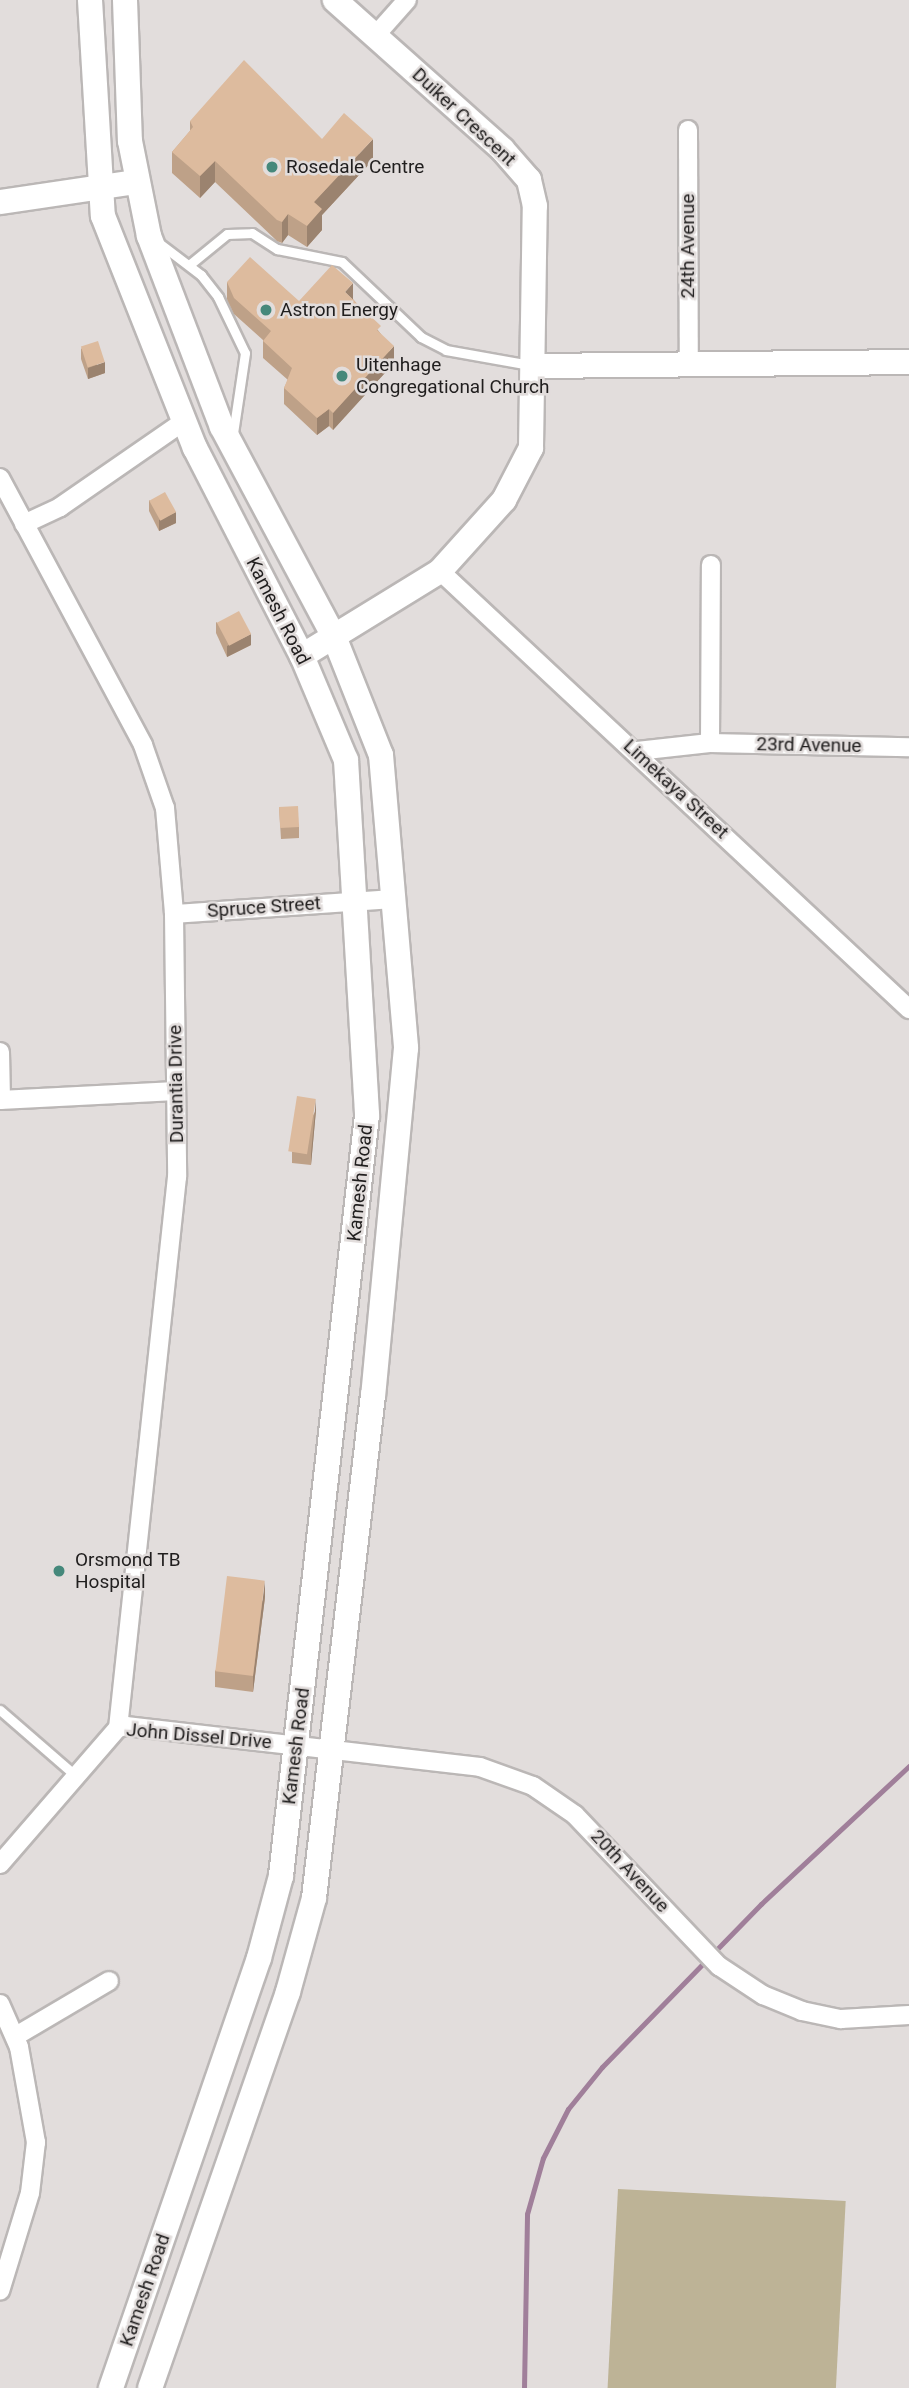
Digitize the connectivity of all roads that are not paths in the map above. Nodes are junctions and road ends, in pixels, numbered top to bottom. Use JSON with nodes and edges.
{"nodes":[{"id":1,"x":90,"y":0,"type":"edge"},
{"id":2,"x":125,"y":0,"type":"edge"},
{"id":3,"x":335,"y":0,"type":"edge"},
{"id":4,"x":407,"y":0,"type":"edge"},
{"id":5,"x":375,"y":36,"type":"junction"},
{"id":6,"x":688,"y":130,"type":"dead end"},
{"id":7,"x":135,"y":182,"type":"junction"},
{"id":8,"x":98,"y":188,"type":"junction"},
{"id":9,"x":0,"y":202,"type":"edge"},
{"id":10,"x":149,"y":236,"type":"junction"},
{"id":11,"x":188,"y":265,"type":"junction"},
{"id":12,"x":909,"y":362,"type":"edge"},
{"id":13,"x":689,"y":363,"type":"junction"},
{"id":14,"x":535,"y":366,"type":"junction"},
{"id":15,"x":184,"y":421,"type":"junction"},
{"id":16,"x":231,"y":446,"type":"junction"},
{"id":17,"x":0,"y":478,"type":"edge"},
{"id":18,"x":24,"y":524,"type":"junction"},
{"id":19,"x":711,"y":565,"type":"dead end"},
{"id":20,"x":440,"y":571,"type":"junction"},
{"id":21,"x":335,"y":639,"type":"junction"},
{"id":22,"x":302,"y":656,"type":"junction"},
{"id":23,"x":710,"y":743,"type":"junction"},
{"id":24,"x":909,"y":747,"type":"edge"},
{"id":25,"x":637,"y":751,"type":"junction"},
{"id":26,"x":395,"y":900,"type":"junction"},
{"id":27,"x":354,"y":901,"type":"junction"},
{"id":28,"x":174,"y":914,"type":"junction"},
{"id":29,"x":909,"y":1009,"type":"edge"},
{"id":30,"x":0,"y":1052,"type":"edge"},
{"id":31,"x":176,"y":1091,"type":"junction"},
{"id":32,"x":1,"y":1100,"type":"edge"},
{"id":33,"x":0,"y":1710,"type":"edge"},
{"id":34,"x":118,"y":1728,"type":"junction"},
{"id":35,"x":297,"y":1744,"type":"junction"},
{"id":36,"x":334,"y":1749,"type":"junction"},
{"id":37,"x":76,"y":1776,"type":"junction"},
{"id":38,"x":0,"y":1864,"type":"edge"},
{"id":39,"x":109,"y":1981,"type":"dead end"},
{"id":40,"x":0,"y":2004,"type":"edge"},
{"id":41,"x":909,"y":2015,"type":"edge"},
{"id":42,"x":16,"y":2036,"type":"junction"},
{"id":43,"x":0,"y":2291,"type":"edge"},
{"id":44,"x":111,"y":2388,"type":"edge"},
{"id":45,"x":150,"y":2388,"type":"edge"}],
"edges":[{"from":1,"to":8,"type":"main road","name":"Kamesh Road"},
{"from":2,"to":7,"type":"main road","name":"Kamesh Road"},
{"from":3,"to":5,"type":"main road","name":"Duiker Crescent"},
{"from":4,"to":5,"type":"street"},
{"from":5,"to":14,"type":"main road","name":"Duiker Crescent"},
{"from":6,"to":13,"type":"street","name":"24th Avenue"},
{"from":7,"to":8,"type":"main road"},
{"from":7,"to":10,"type":"main road","name":"Kamesh Road"},
{"from":8,"to":9,"type":"main road"},
{"from":8,"to":15,"type":"main road","name":"Kamesh Road"},
{"from":10,"to":11,"type":"lane"},
{"from":10,"to":16,"type":"main road","name":"Kamesh Road"},
{"from":11,"to":14,"type":"lane"},
{"from":11,"to":16,"type":"lane"},
{"from":12,"to":13,"type":"main road"},
{"from":13,"to":14,"type":"main road"},
{"from":14,"to":20,"type":"main road","name":"Duiker Crescent"},
{"from":15,"to":18,"type":"street"},
{"from":15,"to":22,"type":"main road","name":"Kamesh Road"},
{"from":16,"to":21,"type":"main road","name":"Kamesh Road"},
{"from":17,"to":18,"type":"street","name":"Durantia Drive"},
{"from":18,"to":28,"type":"street","name":"Durantia Drive"},
{"from":19,"to":23,"type":"street"},
{"from":20,"to":21,"type":"main road","name":"Duiker Crescent"},
{"from":20,"to":25,"type":"street","name":"Limekaya Street"},
{"from":21,"to":22,"type":"main road","name":"Duiker Crescent"},
{"from":21,"to":26,"type":"main road","name":"Kamesh Road"},
{"from":22,"to":27,"type":"main road","name":"Kamesh Road"},
{"from":23,"to":24,"type":"street","name":"23rd Avenue"},
{"from":23,"to":25,"type":"street","name":"23rd Avenue"},
{"from":25,"to":29,"type":"street","name":"Limekaya Street"},
{"from":26,"to":27,"type":"street","name":"Spruce Street"},
{"from":26,"to":36,"type":"main road","name":"Kamesh Road"},
{"from":27,"to":28,"type":"street","name":"Spruce Street"},
{"from":27,"to":35,"type":"main road","name":"Kamesh Road"},
{"from":28,"to":31,"type":"street","name":"Durantia Drive"},
{"from":30,"to":32,"type":"street"},
{"from":31,"to":32,"type":"street"},
{"from":31,"to":34,"type":"street","name":"Durantia Drive"},
{"from":33,"to":37,"type":"lane"},
{"from":34,"to":35,"type":"street","name":"John Dissel Drive"},
{"from":34,"to":37,"type":"street","name":"John Dissel Drive"},
{"from":35,"to":36,"type":"street","name":"John Dissel Drive"},
{"from":35,"to":44,"type":"main road","name":"Kamesh Road"},
{"from":36,"to":41,"type":"street","name":"20th Avenue"},
{"from":36,"to":45,"type":"main road","name":"Kamesh Road"},
{"from":37,"to":38,"type":"street","name":"John Dissel Drive"},
{"from":39,"to":42,"type":"street"},
{"from":40,"to":42,"type":"street"},
{"from":42,"to":43,"type":"street"}]}
